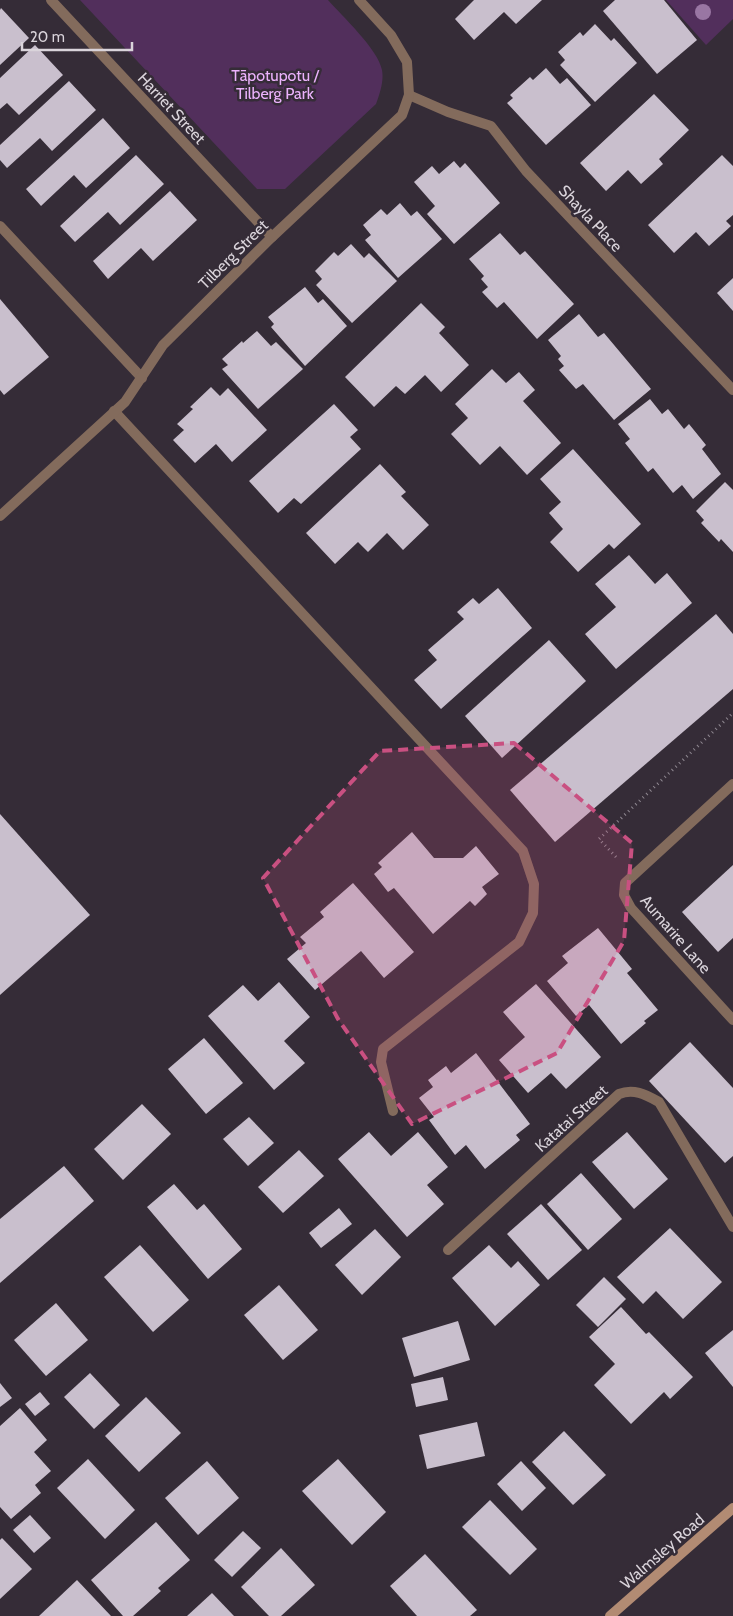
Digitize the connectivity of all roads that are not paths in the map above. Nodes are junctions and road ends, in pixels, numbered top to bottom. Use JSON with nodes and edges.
{"nodes":[{"id":1,"x":51,"y":0,"type":"edge"},
{"id":2,"x":359,"y":0,"type":"edge"},
{"id":3,"x":409,"y":95,"type":"junction"},
{"id":4,"x":0,"y":226,"type":"edge"},
{"id":5,"x":272,"y":236,"type":"junction"},
{"id":6,"x":142,"y":378,"type":"junction"},
{"id":7,"x":733,"y":390,"type":"edge"},
{"id":8,"x":114,"y":410,"type":"junction"},
{"id":9,"x":0,"y":516,"type":"edge"},
{"id":10,"x":733,"y":784,"type":"edge"},
{"id":11,"x":733,"y":1020,"type":"edge"},
{"id":12,"x":393,"y":1111,"type":"dead end"},
{"id":13,"x":733,"y":1227,"type":"edge"},
{"id":14,"x":448,"y":1250,"type":"dead end"},
{"id":15,"x":733,"y":1508,"type":"edge"},
{"id":16,"x":610,"y":1616,"type":"edge"}],
"edges":[{"from":1,"to":5,"type":"street","name":"Harriet Street"},
{"from":2,"to":3,"type":"street","name":"Tilberg Street"},
{"from":3,"to":5,"type":"street","name":"Tilberg Street"},
{"from":3,"to":7,"type":"street","name":"Shayla Place"},
{"from":4,"to":6,"type":"street"},
{"from":5,"to":6,"type":"street","name":"Tilberg Street"},
{"from":6,"to":8,"type":"street","name":"Tilberg Street"},
{"from":8,"to":9,"type":"street","name":"Tilberg Street"},
{"from":8,"to":12,"type":"street"},
{"from":10,"to":11,"type":"street","name":"Aumarire Lane"},
{"from":13,"to":14,"type":"street","name":"Katatai Street"},
{"from":15,"to":16,"type":"main road","name":"Walmsley Road"}]}
